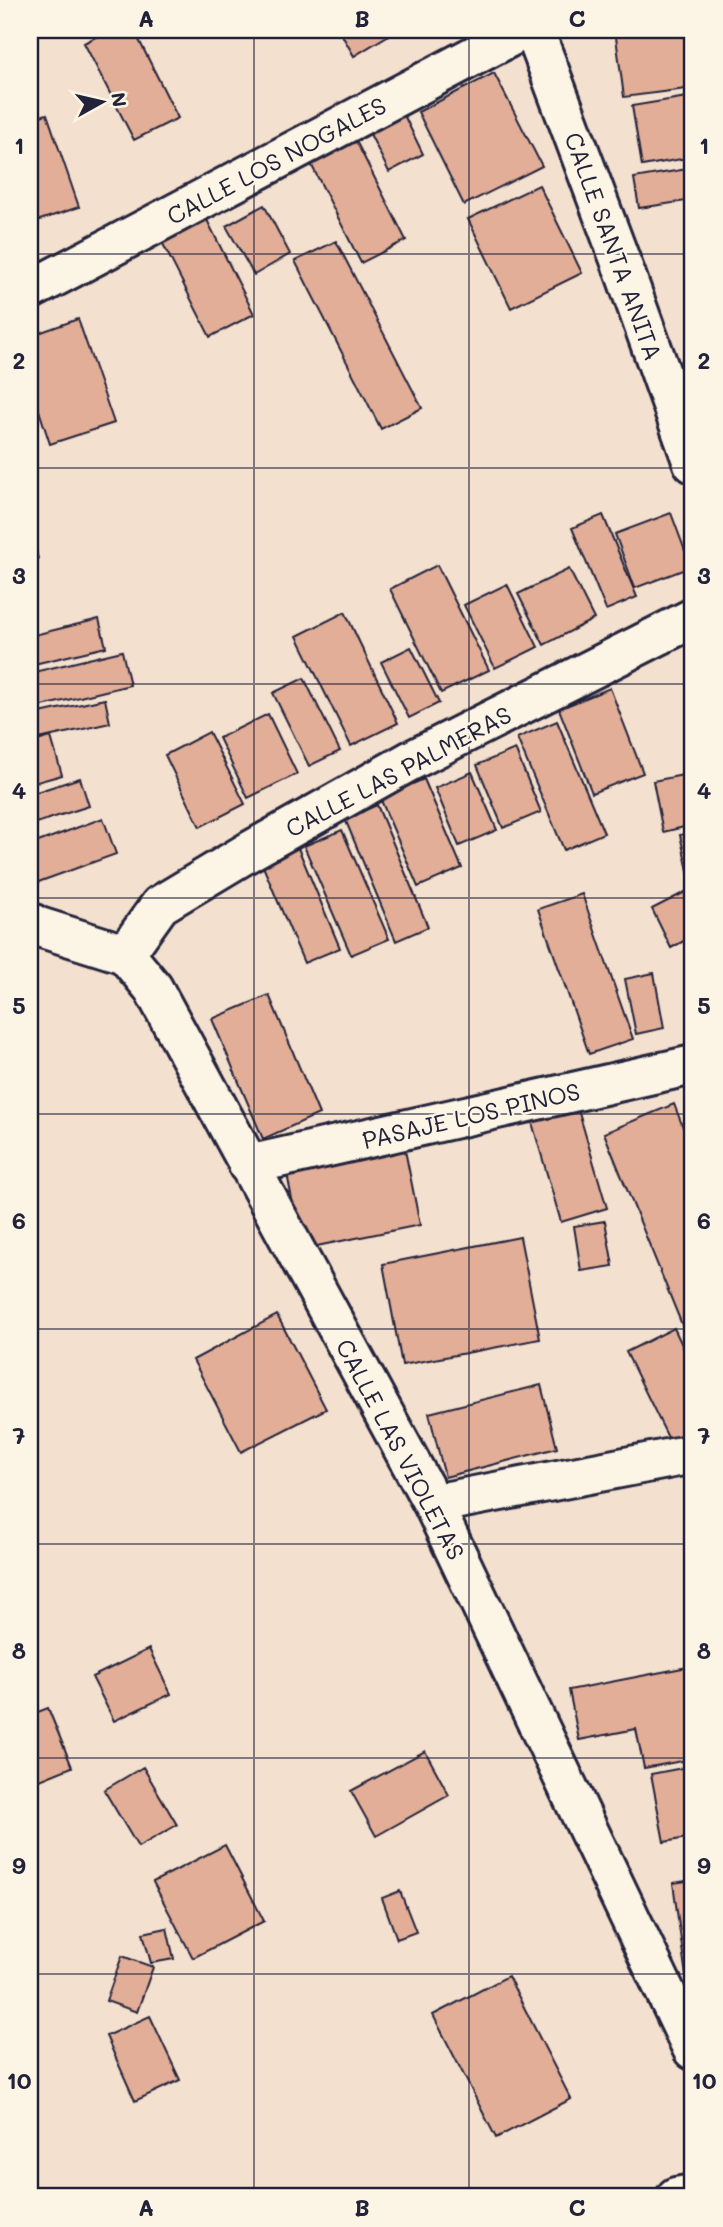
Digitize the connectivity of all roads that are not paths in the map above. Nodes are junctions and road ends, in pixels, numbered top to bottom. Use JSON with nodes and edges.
{"nodes":[{"id":1,"x":523,"y":30,"type":"edge"},
{"id":2,"x":534,"y":30,"type":"edge"},
{"id":3,"x":30,"y":290,"type":"edge"},
{"id":4,"x":693,"y":463,"type":"edge"},
{"id":5,"x":693,"y":618,"type":"edge"},
{"id":6,"x":30,"y":922,"type":"edge"},
{"id":7,"x":125,"y":954,"type":"junction"},
{"id":8,"x":693,"y":1065,"type":"edge"},
{"id":9,"x":248,"y":1165,"type":"junction"},
{"id":10,"x":693,"y":1454,"type":"edge"},
{"id":11,"x":433,"y":1504,"type":"junction"},
{"id":12,"x":693,"y":2050,"type":"edge"},
{"id":13,"x":693,"y":2193,"type":"edge"},
{"id":14,"x":676,"y":2197,"type":"edge"}],
"edges":[{"from":1,"to":3,"type":"street","name":"CALLE LOS NOGALES"},
{"from":2,"to":4,"type":"street","name":"CALLE SANTA ANITA"},
{"from":5,"to":7,"type":"street","name":"CALLE LAS PALMERAS"},
{"from":6,"to":7,"type":"street"},
{"from":7,"to":9,"type":"street","name":"CALLE LAS VIOLETAS"},
{"from":8,"to":9,"type":"street","name":"PASAJE LOS PINOS"},
{"from":9,"to":11,"type":"street","name":"CALLE LAS VIOLETAS"},
{"from":10,"to":11,"type":"street"},
{"from":11,"to":12,"type":"street","name":"CALLE LAS VIOLETAS"},
{"from":13,"to":14,"type":"street"}]}
